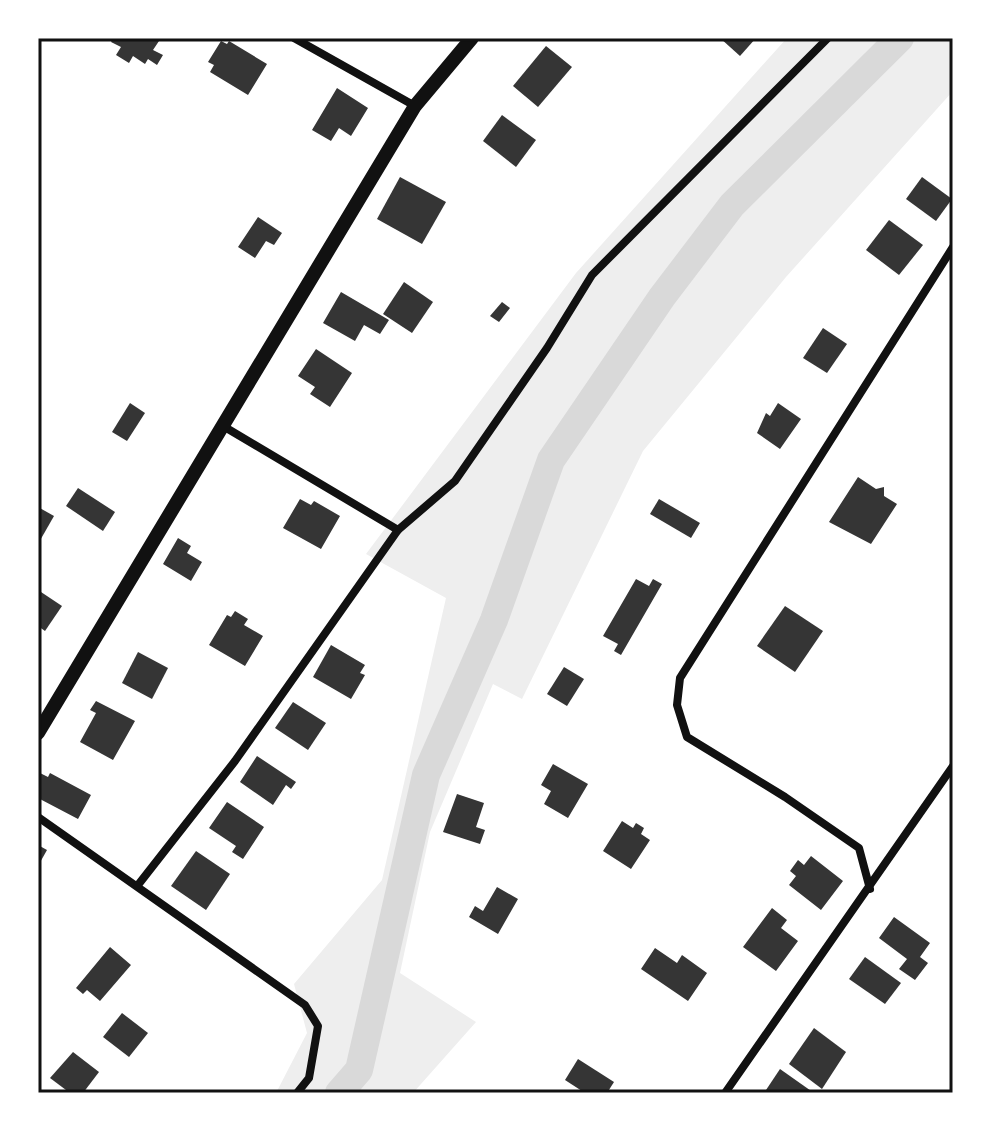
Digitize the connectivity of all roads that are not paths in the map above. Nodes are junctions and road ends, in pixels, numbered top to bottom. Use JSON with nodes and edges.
{"nodes":[{"id":1,"x":294,"y":38,"type":"edge"},
{"id":2,"x":472,"y":38,"type":"edge"},
{"id":3,"x":828,"y":38,"type":"edge"},
{"id":4,"x":415,"y":106,"type":"junction"},
{"id":5,"x":953,"y":247,"type":"edge"},
{"id":6,"x":223,"y":426,"type":"junction"},
{"id":7,"x":398,"y":530,"type":"junction"},
{"id":8,"x":38,"y":733,"type":"edge"},
{"id":9,"x":953,"y":766,"type":"edge"},
{"id":10,"x":38,"y":817,"type":"edge"},
{"id":11,"x":138,"y":885,"type":"junction"},
{"id":12,"x":870,"y":889,"type":"junction"},
{"id":13,"x":297,"y":1093,"type":"edge"},
{"id":14,"x":725,"y":1093,"type":"edge"}],
"edges":[{"from":1,"to":4,"type":"street"},
{"from":2,"to":4,"type":"street"},
{"from":3,"to":7,"type":"street"},
{"from":4,"to":6,"type":"street"},
{"from":5,"to":12,"type":"street"},
{"from":6,"to":7,"type":"street"},
{"from":6,"to":8,"type":"street"},
{"from":7,"to":11,"type":"street"},
{"from":9,"to":12,"type":"street"},
{"from":10,"to":11,"type":"street"},
{"from":11,"to":13,"type":"street"},
{"from":12,"to":14,"type":"street"}]}
